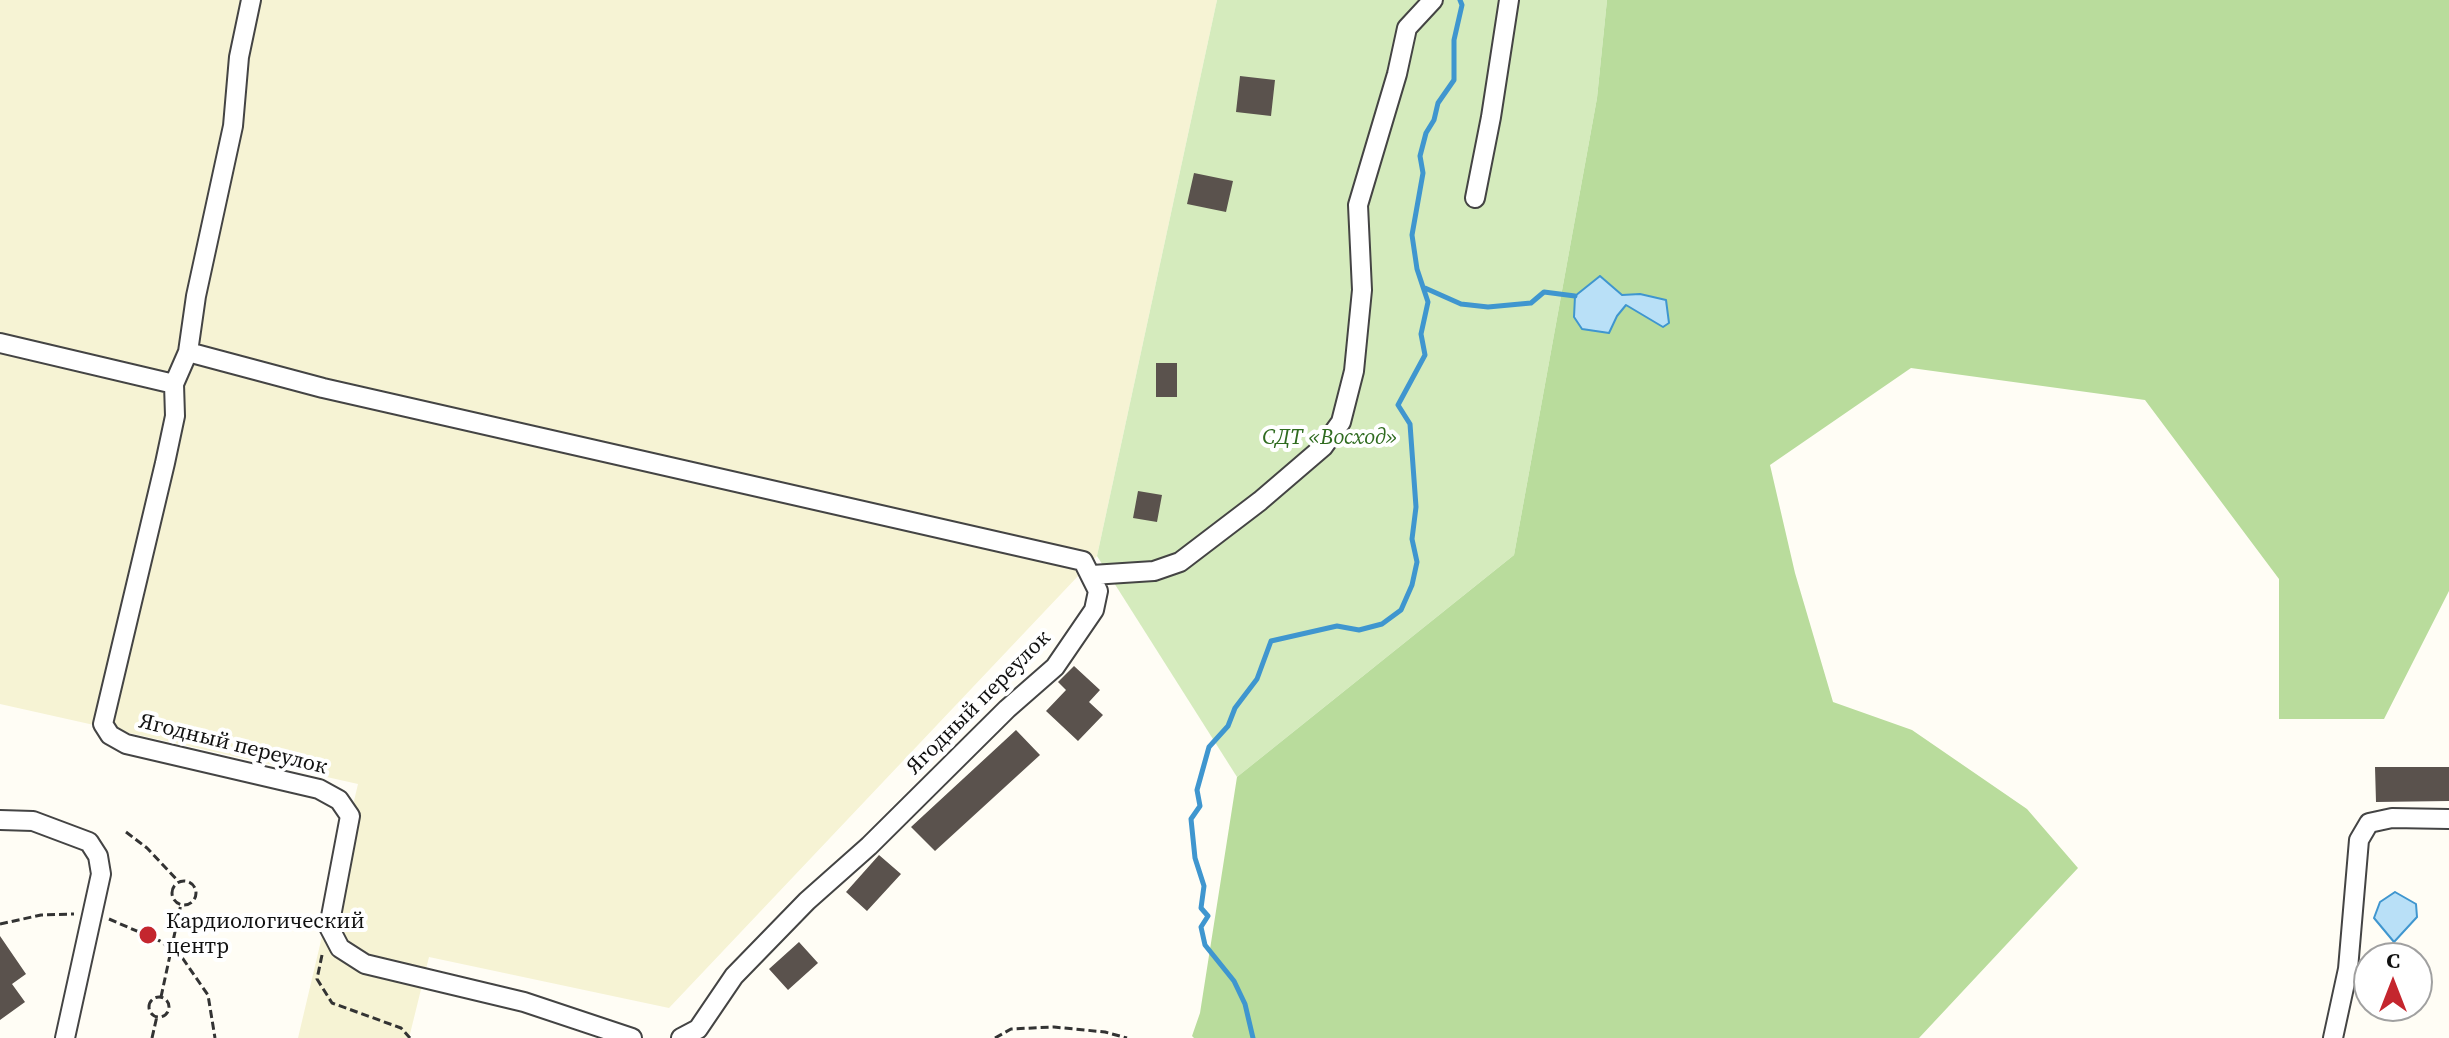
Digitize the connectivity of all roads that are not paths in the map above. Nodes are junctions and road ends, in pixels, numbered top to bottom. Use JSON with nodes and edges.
{"nodes":[{"id":1,"x":251,"y":0,"type":"edge"},
{"id":2,"x":1433,"y":0,"type":"edge"},
{"id":3,"x":1509,"y":0,"type":"edge"},
{"id":4,"x":1475,"y":198,"type":"dead end"},
{"id":5,"x":0,"y":343,"type":"edge"},
{"id":6,"x":188,"y":352,"type":"junction"},
{"id":7,"x":174,"y":384,"type":"junction"},
{"id":8,"x":1092,"y":575,"type":"junction"},
{"id":9,"x":2449,"y":819,"type":"edge"},
{"id":10,"x":0,"y":820,"type":"edge"},
{"id":11,"x":65,"y":1038,"type":"edge"},
{"id":12,"x":632,"y":1038,"type":"edge"},
{"id":13,"x":681,"y":1038,"type":"edge"},
{"id":14,"x":2333,"y":1038,"type":"edge"}],
"edges":[{"from":1,"to":6,"type":"lane"},
{"from":2,"to":8,"type":"lane"},
{"from":3,"to":4,"type":"lane"},
{"from":5,"to":7,"type":"lane"},
{"from":6,"to":7,"type":"lane"},
{"from":6,"to":8,"type":"lane"},
{"from":7,"to":12,"type":"lane","name":"Ягодный переулок"},
{"from":8,"to":13,"type":"lane","name":"Ягодный переулок"},
{"from":9,"to":14,"type":"lane"},
{"from":10,"to":11,"type":"lane"}]}
